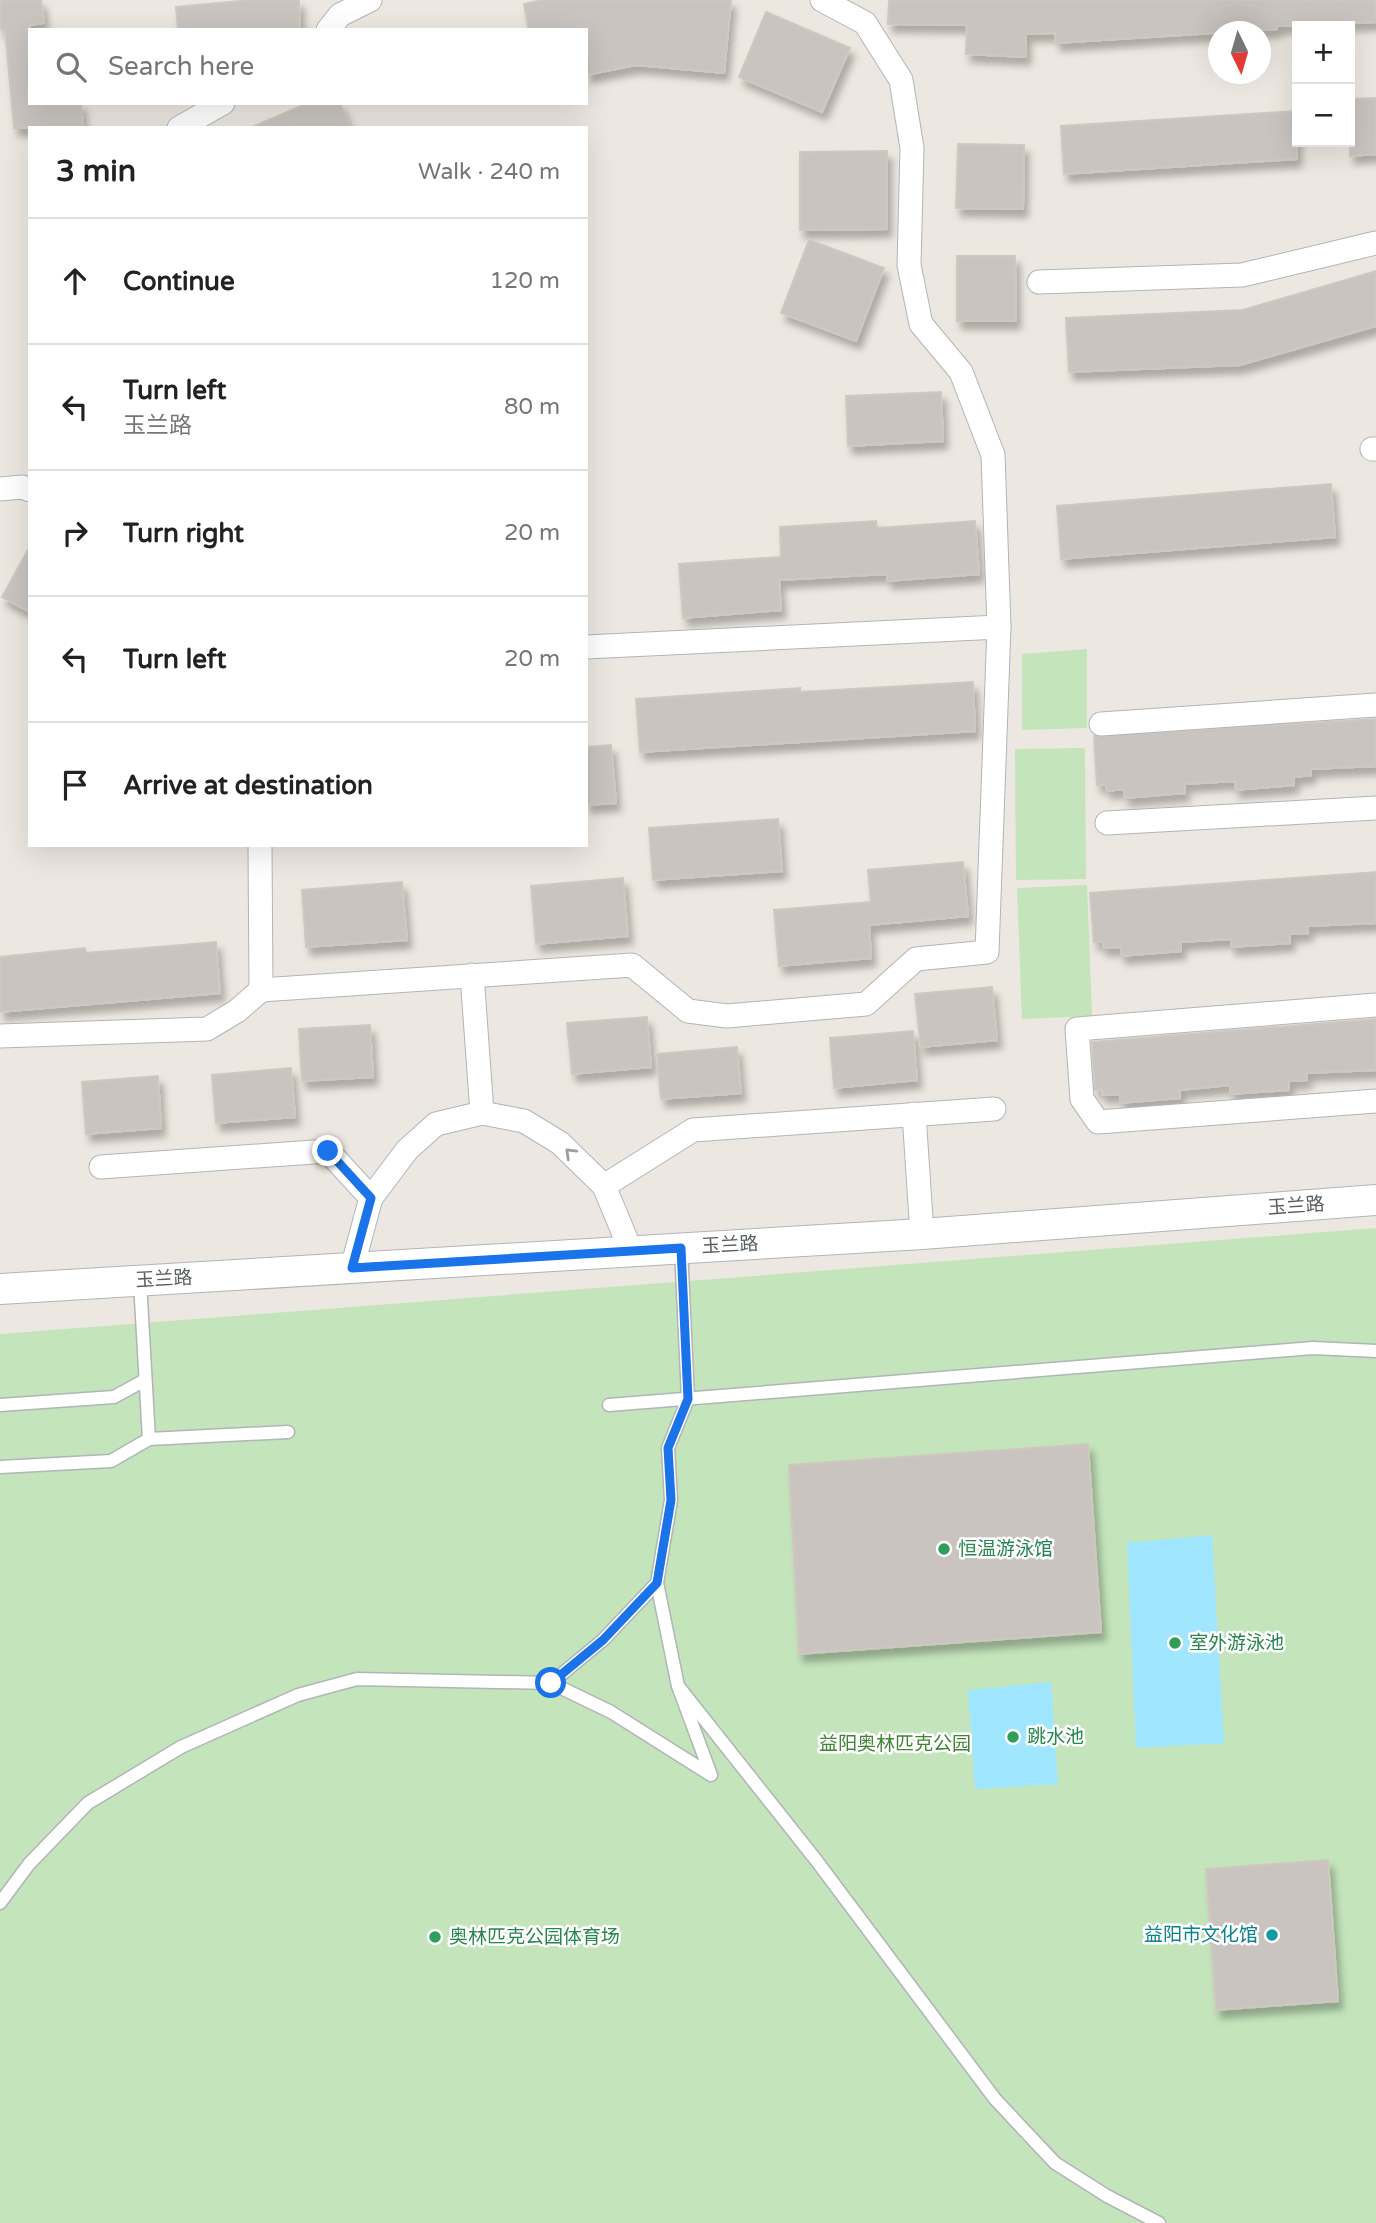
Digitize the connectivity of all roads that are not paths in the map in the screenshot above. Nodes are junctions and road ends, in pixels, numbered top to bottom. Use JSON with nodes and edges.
{"nodes":[{"id":1,"x":370,"y":0,"type":"edge"},
{"id":2,"x":822,"y":0,"type":"edge"},
{"id":3,"x":330,"y":28,"type":"edge"},
{"id":4,"x":219,"y":105,"type":"edge"},
{"id":5,"x":183,"y":126,"type":"edge"},
{"id":6,"x":1376,"y":243,"type":"edge"},
{"id":7,"x":1039,"y":282,"type":"dead end"},
{"id":8,"x":0,"y":489,"type":"edge"},
{"id":9,"x":28,"y":489,"type":"edge"},
{"id":10,"x":999,"y":627,"type":"junction"},
{"id":11,"x":588,"y":647,"type":"edge"},
{"id":12,"x":1376,"y":705,"type":"edge"},
{"id":13,"x":1101,"y":724,"type":"dead end"},
{"id":14,"x":1376,"y":808,"type":"edge"},
{"id":15,"x":1107,"y":823,"type":"dead end"},
{"id":16,"x":260,"y":847,"type":"edge"},
{"id":17,"x":472,"y":975,"type":"junction"},
{"id":18,"x":261,"y":990,"type":"junction"},
{"id":19,"x":1376,"y":1005,"type":"edge"},
{"id":20,"x":0,"y":1036,"type":"edge"},
{"id":21,"x":1376,"y":1101,"type":"edge"},
{"id":22,"x":995,"y":1109,"type":"dead end"},
{"id":23,"x":482,"y":1113,"type":"junction"},
{"id":24,"x":914,"y":1114,"type":"junction"},
{"id":25,"x":101,"y":1167,"type":"dead end"},
{"id":26,"x":604,"y":1186,"type":"junction"},
{"id":27,"x":371,"y":1198,"type":"junction"},
{"id":28,"x":1376,"y":1200,"type":"edge"},
{"id":29,"x":922,"y":1234,"type":"junction"},
{"id":30,"x":681,"y":1248,"type":"junction"},
{"id":31,"x":631,"y":1251,"type":"junction"},
{"id":32,"x":352,"y":1268,"type":"junction"},
{"id":33,"x":139,"y":1280,"type":"junction"},
{"id":34,"x":0,"y":1289,"type":"edge"},
{"id":35,"x":1376,"y":1351,"type":"edge"},
{"id":36,"x":145,"y":1380,"type":"junction"},
{"id":37,"x":688,"y":1399,"type":"junction"},
{"id":38,"x":0,"y":1405,"type":"edge"},
{"id":39,"x":609,"y":1405,"type":"dead end"},
{"id":40,"x":288,"y":1432,"type":"dead end"},
{"id":41,"x":149,"y":1439,"type":"junction"},
{"id":42,"x":0,"y":1467,"type":"edge"},
{"id":43,"x":657,"y":1583,"type":"junction"},
{"id":44,"x":551,"y":1683,"type":"junction"},
{"id":45,"x":678,"y":1686,"type":"junction"},
{"id":46,"x":0,"y":1903,"type":"edge"},
{"id":47,"x":1160,"y":2223,"type":"edge"}],
"edges":[{"from":1,"to":3,"type":"street"},
{"from":2,"to":10,"type":"street"},
{"from":4,"to":5,"type":"street"},
{"from":6,"to":7,"type":"street"},
{"from":8,"to":9,"type":"street"},
{"from":10,"to":11,"type":"street"},
{"from":10,"to":17,"type":"street"},
{"from":12,"to":13,"type":"street"},
{"from":14,"to":15,"type":"street"},
{"from":16,"to":18,"type":"street"},
{"from":17,"to":18,"type":"street"},
{"from":17,"to":23,"type":"street"},
{"from":18,"to":20,"type":"street"},
{"from":19,"to":21,"type":"street"},
{"from":22,"to":24,"type":"street"},
{"from":26,"to":23,"type":"street","one_way":true},
{"from":23,"to":27,"type":"street"},
{"from":24,"to":26,"type":"street"},
{"from":24,"to":29,"type":"street"},
{"from":25,"to":27,"type":"street"},
{"from":26,"to":31,"type":"street"},
{"from":27,"to":32,"type":"street"},
{"from":28,"to":29,"type":"street","name":"玉兰路"},
{"from":29,"to":30,"type":"street","name":"玉兰路"},
{"from":30,"to":31,"type":"street","name":"玉兰路"},
{"from":30,"to":37,"type":"lane"},
{"from":31,"to":32,"type":"street","name":"玉兰路"},
{"from":32,"to":33,"type":"street","name":"玉兰路"},
{"from":33,"to":34,"type":"street","name":"玉兰路"},
{"from":33,"to":36,"type":"lane"},
{"from":35,"to":37,"type":"lane"},
{"from":36,"to":38,"type":"lane"},
{"from":36,"to":41,"type":"lane"},
{"from":37,"to":39,"type":"lane"},
{"from":37,"to":43,"type":"lane"},
{"from":40,"to":41,"type":"lane"},
{"from":41,"to":42,"type":"lane"},
{"from":43,"to":44,"type":"lane"},
{"from":43,"to":45,"type":"lane"},
{"from":44,"to":45,"type":"lane"},
{"from":44,"to":46,"type":"lane"},
{"from":45,"to":47,"type":"lane"}]}
